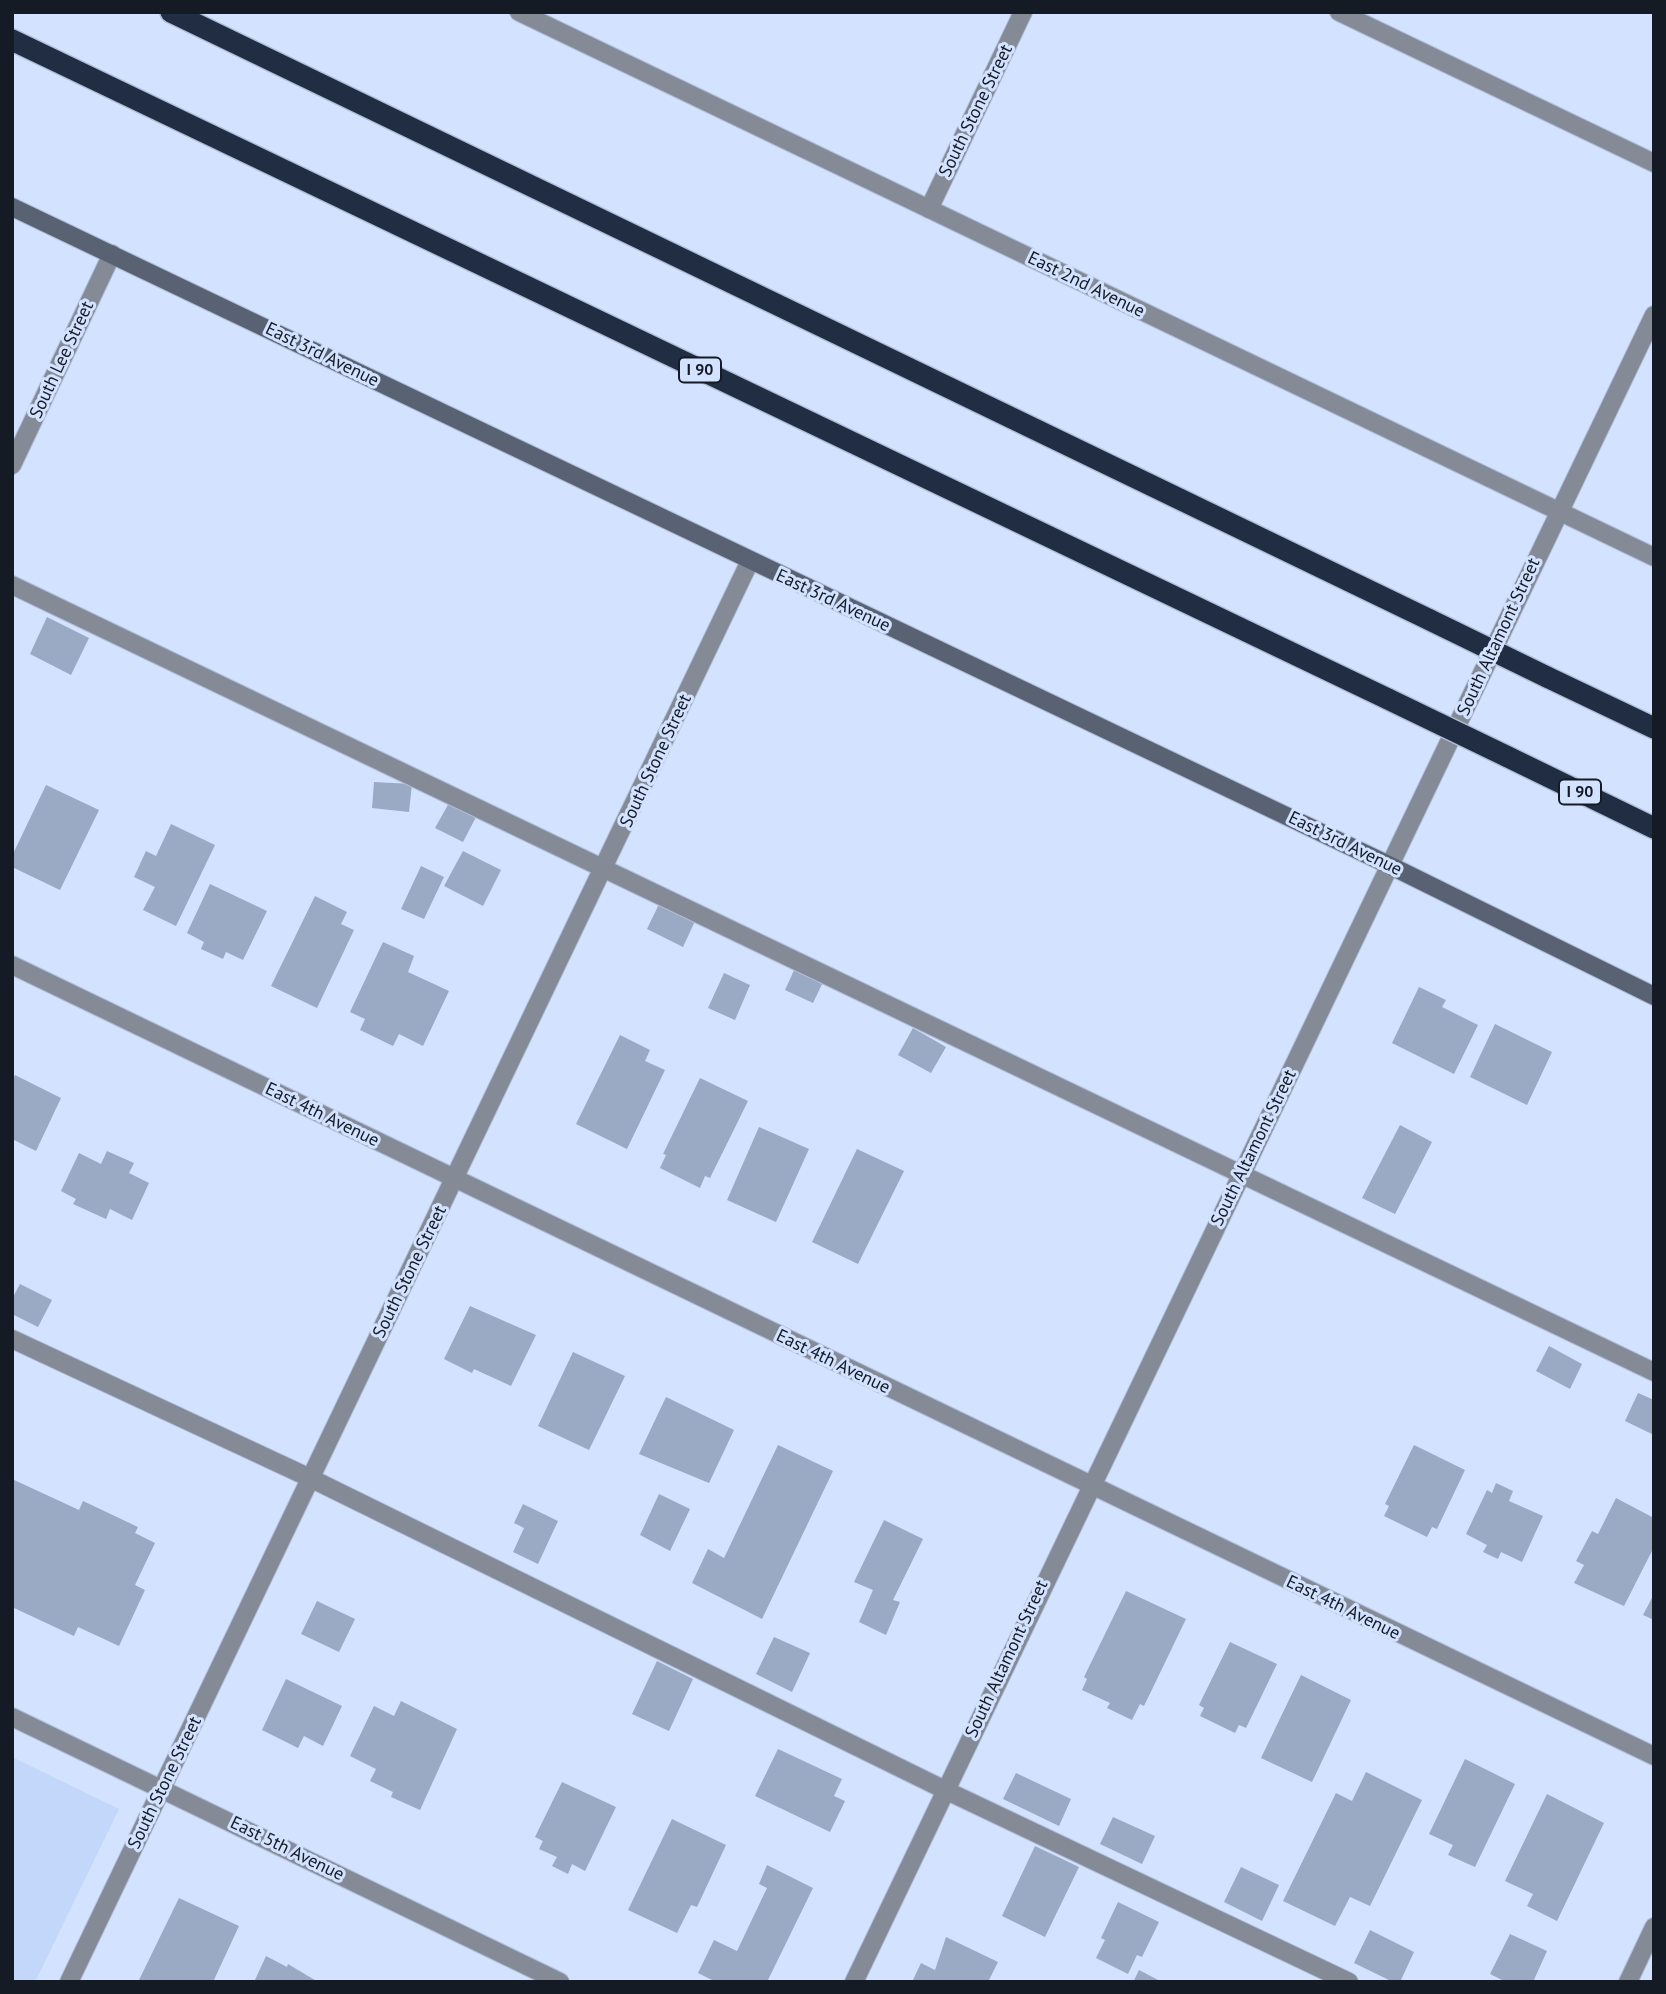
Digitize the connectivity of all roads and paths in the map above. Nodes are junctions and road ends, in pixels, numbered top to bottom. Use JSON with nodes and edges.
{"nodes":[{"id":1,"x":171,"y":12,"type":"edge"},
{"id":2,"x":519,"y":12,"type":"edge"},
{"id":3,"x":1023,"y":12,"type":"edge"},
{"id":4,"x":1339,"y":12,"type":"edge"},
{"id":5,"x":12,"y":40,"type":"edge"},
{"id":6,"x":1654,"y":163,"type":"edge"},
{"id":7,"x":12,"y":207,"type":"edge"},
{"id":8,"x":929,"y":209,"type":"junction"},
{"id":9,"x":112,"y":254,"type":"junction"},
{"id":10,"x":1654,"y":316,"type":"edge"},
{"id":11,"x":12,"y":465,"type":"edge"},
{"id":12,"x":1559,"y":512,"type":"junction"},
{"id":13,"x":1654,"y":557,"type":"edge"},
{"id":14,"x":750,"y":561,"type":"junction"},
{"id":15,"x":12,"y":585,"type":"edge"},
{"id":16,"x":1654,"y":728,"type":"edge"},
{"id":17,"x":1654,"y":828,"type":"edge"},
{"id":18,"x":1391,"y":866,"type":"junction"},
{"id":19,"x":605,"y":869,"type":"junction"},
{"id":20,"x":12,"y":965,"type":"edge"},
{"id":21,"x":1654,"y":996,"type":"edge"},
{"id":22,"x":1241,"y":1174,"type":"junction"},
{"id":23,"x":455,"y":1179,"type":"junction"},
{"id":24,"x":12,"y":1339,"type":"edge"},
{"id":25,"x":1654,"y":1371,"type":"edge"},
{"id":26,"x":310,"y":1478,"type":"junction"},
{"id":27,"x":1090,"y":1486,"type":"junction"},
{"id":28,"x":12,"y":1717,"type":"edge"},
{"id":29,"x":1654,"y":1756,"type":"edge"},
{"id":30,"x":163,"y":1789,"type":"junction"},
{"id":31,"x":945,"y":1790,"type":"junction"},
{"id":32,"x":1654,"y":1927,"type":"edge"},
{"id":33,"x":69,"y":1982,"type":"edge"},
{"id":34,"x":560,"y":1982,"type":"edge"},
{"id":35,"x":854,"y":1982,"type":"edge"},
{"id":36,"x":1349,"y":1982,"type":"edge"},
{"id":37,"x":1628,"y":1982,"type":"edge"}],
"edges":[{"from":1,"to":16,"type":"highway","bridge":true},
{"from":2,"to":8,"type":"street","name":"East 2nd Avenue"},
{"from":3,"to":8,"type":"street","name":"South Stone Street"},
{"from":4,"to":6,"type":"street"},
{"from":5,"to":17,"type":"highway","number":"I 90","bridge":true},
{"from":7,"to":9,"type":"main road","name":"East 3rd Avenue"},
{"from":8,"to":12,"type":"street","name":"East 2nd Avenue"},
{"from":9,"to":11,"type":"street","name":"South Lee Street"},
{"from":9,"to":14,"type":"main road","name":"East 3rd Avenue"},
{"from":10,"to":12,"type":"street","name":"South Altamont Street"},
{"from":12,"to":13,"type":"street","name":"East 2nd Avenue"},
{"from":12,"to":18,"type":"street","name":"South Altamont Street"},
{"from":14,"to":18,"type":"main road","name":"East 3rd Avenue"},
{"from":14,"to":19,"type":"street","name":"South Stone Street"},
{"from":15,"to":19,"type":"street"},
{"from":18,"to":21,"type":"main road","name":"East 3rd Avenue"},
{"from":18,"to":22,"type":"street","name":"South Altamont Street"},
{"from":19,"to":22,"type":"street"},
{"from":19,"to":23,"type":"street","name":"South Stone Street"},
{"from":20,"to":23,"type":"street","name":"East 4th Avenue"},
{"from":22,"to":25,"type":"street"},
{"from":22,"to":27,"type":"street","name":"South Altamont Street"},
{"from":23,"to":26,"type":"street","name":"South Stone Street"},
{"from":23,"to":27,"type":"street","name":"East 4th Avenue"},
{"from":24,"to":26,"type":"street"},
{"from":26,"to":30,"type":"street","name":"South Stone Street"},
{"from":26,"to":31,"type":"street"},
{"from":27,"to":29,"type":"street","name":"East 4th Avenue"},
{"from":27,"to":31,"type":"street","name":"South Altamont Street"},
{"from":28,"to":30,"type":"street","name":"East 5th Avenue"},
{"from":30,"to":33,"type":"street","name":"South Stone Street"},
{"from":30,"to":34,"type":"street","name":"East 5th Avenue"},
{"from":31,"to":35,"type":"street","name":"South Altamont Street"},
{"from":31,"to":36,"type":"street"},
{"from":32,"to":37,"type":"street"}]}
